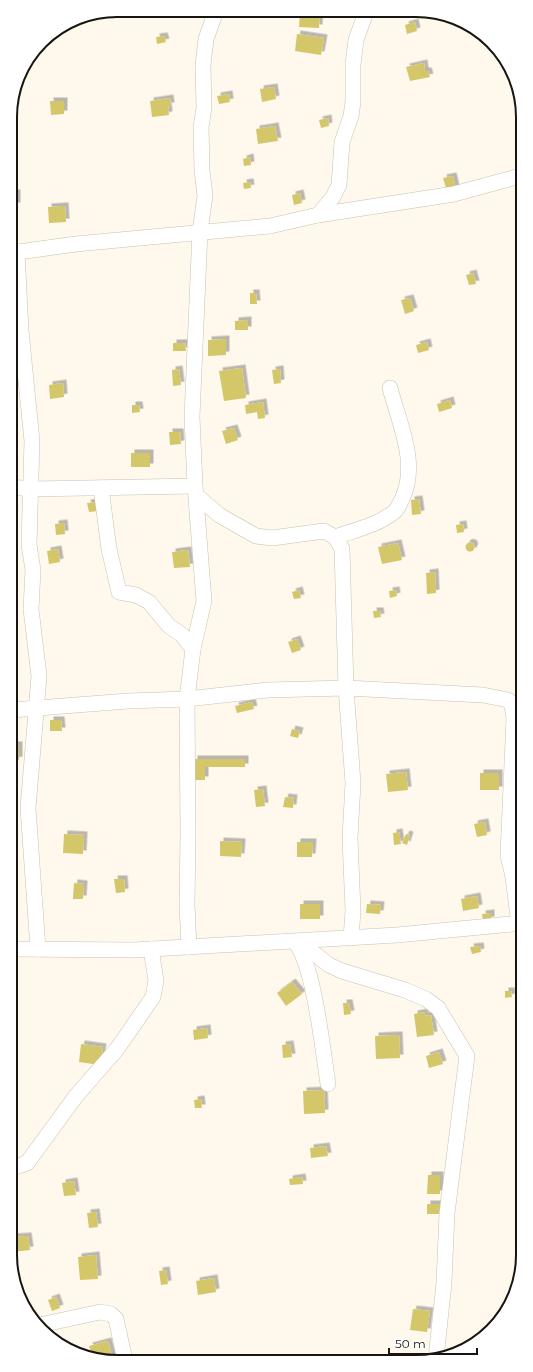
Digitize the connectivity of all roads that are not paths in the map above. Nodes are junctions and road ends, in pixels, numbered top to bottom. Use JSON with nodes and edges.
{"nodes":[{"id":1,"x":214,"y":17,"type":"edge"},
{"id":2,"x":364,"y":17,"type":"edge"},
{"id":3,"x":516,"y":177,"type":"edge"},
{"id":4,"x":318,"y":214,"type":"junction"},
{"id":5,"x":200,"y":232,"type":"junction"},
{"id":6,"x":17,"y":252,"type":"edge"},
{"id":7,"x":17,"y":286,"type":"edge"},
{"id":8,"x":390,"y":388,"type":"dead end"},
{"id":9,"x":17,"y":488,"type":"edge"},
{"id":10,"x":101,"y":488,"type":"junction"},
{"id":11,"x":32,"y":489,"type":"junction"},
{"id":12,"x":196,"y":491,"type":"junction"},
{"id":13,"x":335,"y":537,"type":"junction"},
{"id":14,"x":193,"y":649,"type":"junction"},
{"id":15,"x":346,"y":688,"type":"junction"},
{"id":16,"x":187,"y":699,"type":"junction"},
{"id":17,"x":516,"y":704,"type":"edge"},
{"id":18,"x":37,"y":707,"type":"junction"},
{"id":19,"x":17,"y":709,"type":"edge"},
{"id":20,"x":516,"y":709,"type":"edge"},
{"id":21,"x":516,"y":897,"type":"edge"},
{"id":22,"x":516,"y":924,"type":"edge"},
{"id":23,"x":351,"y":938,"type":"junction"},
{"id":24,"x":297,"y":945,"type":"junction"},
{"id":25,"x":189,"y":947,"type":"junction"},
{"id":26,"x":17,"y":949,"type":"edge"},
{"id":27,"x":38,"y":949,"type":"junction"},
{"id":28,"x":151,"y":949,"type":"junction"},
{"id":29,"x":328,"y":1084,"type":"dead end"},
{"id":30,"x":17,"y":1167,"type":"edge"},
{"id":31,"x":45,"y":1324,"type":"edge"},
{"id":32,"x":437,"y":1353,"type":"edge"},
{"id":33,"x":124,"y":1355,"type":"edge"}],
"edges":[{"from":1,"to":5,"type":"street"},
{"from":2,"to":4,"type":"street"},
{"from":3,"to":4,"type":"street"},
{"from":4,"to":5,"type":"street"},
{"from":5,"to":6,"type":"street"},
{"from":5,"to":12,"type":"street"},
{"from":7,"to":11,"type":"street"},
{"from":8,"to":13,"type":"street"},
{"from":9,"to":11,"type":"street"},
{"from":10,"to":11,"type":"street"},
{"from":10,"to":12,"type":"street"},
{"from":10,"to":14,"type":"street"},
{"from":11,"to":18,"type":"street"},
{"from":12,"to":13,"type":"street"},
{"from":12,"to":14,"type":"street"},
{"from":13,"to":15,"type":"street"},
{"from":14,"to":16,"type":"street"},
{"from":15,"to":16,"type":"street"},
{"from":15,"to":17,"type":"street"},
{"from":15,"to":23,"type":"street"},
{"from":16,"to":18,"type":"street"},
{"from":16,"to":25,"type":"street"},
{"from":18,"to":19,"type":"street"},
{"from":18,"to":27,"type":"street"},
{"from":20,"to":21,"type":"street"},
{"from":22,"to":23,"type":"street"},
{"from":23,"to":24,"type":"street"},
{"from":24,"to":25,"type":"street"},
{"from":24,"to":29,"type":"street"},
{"from":24,"to":32,"type":"street"},
{"from":25,"to":28,"type":"street"},
{"from":26,"to":27,"type":"street"},
{"from":27,"to":28,"type":"street"},
{"from":28,"to":30,"type":"street"},
{"from":31,"to":33,"type":"street"}]}
